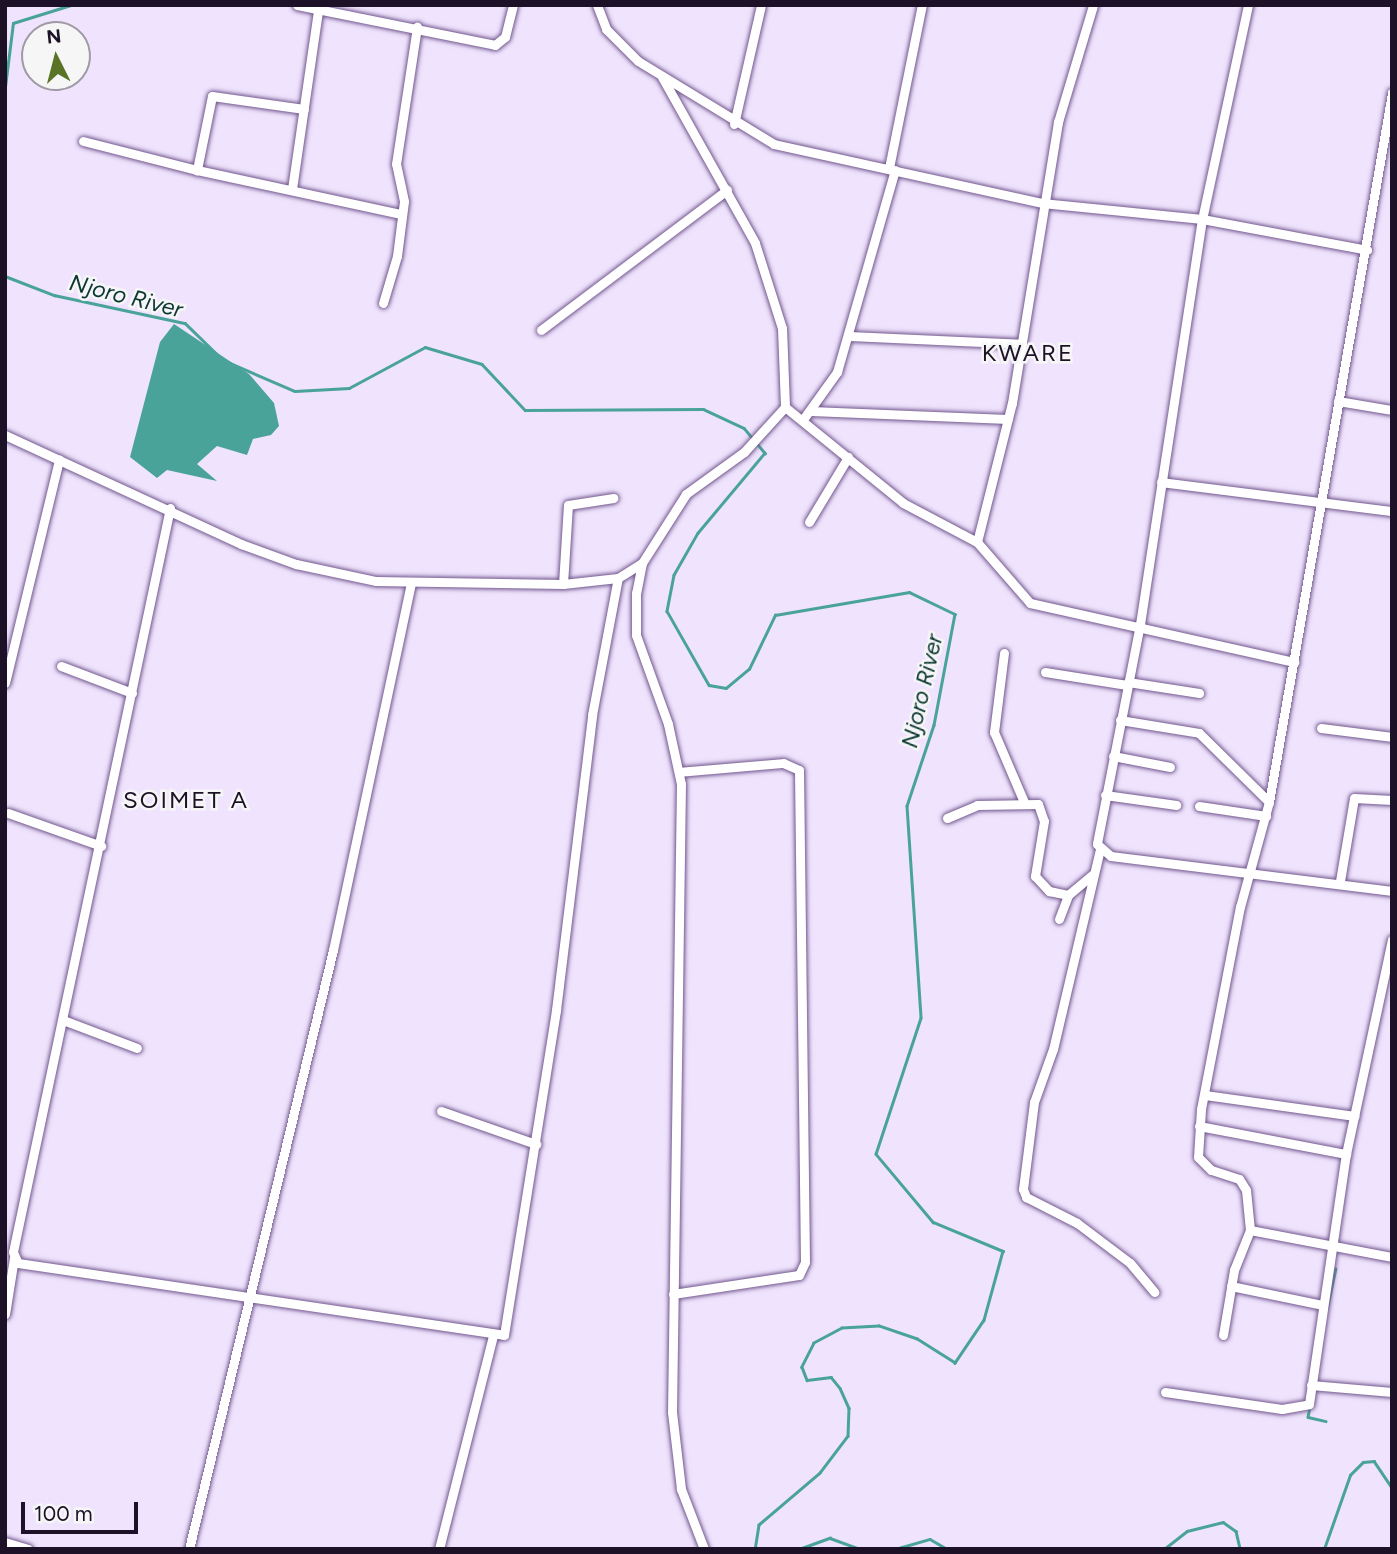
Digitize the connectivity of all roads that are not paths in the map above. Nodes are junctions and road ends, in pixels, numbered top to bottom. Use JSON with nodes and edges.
{"nodes":[{"id":1,"x":297,"y":5,"type":"edge"},
{"id":2,"x":513,"y":5,"type":"edge"},
{"id":3,"x":597,"y":5,"type":"edge"},
{"id":4,"x":761,"y":5,"type":"edge"},
{"id":5,"x":922,"y":5,"type":"edge"},
{"id":6,"x":1093,"y":5,"type":"edge"},
{"id":7,"x":1248,"y":5,"type":"edge"},
{"id":8,"x":319,"y":9,"type":"edge"},
{"id":9,"x":417,"y":27,"type":"junction"},
{"id":10,"x":662,"y":77,"type":"junction"},
{"id":11,"x":1392,"y":93,"type":"edge"},
{"id":12,"x":304,"y":109,"type":"junction"},
{"id":13,"x":734,"y":124,"type":"junction"},
{"id":14,"x":83,"y":141,"type":"dead end"},
{"id":15,"x":892,"y":169,"type":"junction"},
{"id":16,"x":197,"y":170,"type":"junction"},
{"id":17,"x":292,"y":189,"type":"junction"},
{"id":18,"x":727,"y":190,"type":"junction"},
{"id":19,"x":1042,"y":203,"type":"junction"},
{"id":20,"x":401,"y":214,"type":"junction"},
{"id":21,"x":1202,"y":219,"type":"junction"},
{"id":22,"x":1367,"y":250,"type":"junction"},
{"id":23,"x":383,"y":303,"type":"dead end"},
{"id":24,"x":541,"y":330,"type":"dead end"},
{"id":25,"x":848,"y":336,"type":"junction"},
{"id":26,"x":1022,"y":344,"type":"junction"},
{"id":27,"x":1338,"y":401,"type":"junction"},
{"id":28,"x":785,"y":407,"type":"junction"},
{"id":29,"x":1392,"y":410,"type":"edge"},
{"id":30,"x":807,"y":415,"type":"junction"},
{"id":31,"x":1008,"y":419,"type":"junction"},
{"id":32,"x":5,"y":435,"type":"edge"},
{"id":33,"x":848,"y":457,"type":"junction"},
{"id":34,"x":59,"y":458,"type":"junction"},
{"id":35,"x":1161,"y":482,"type":"junction"},
{"id":36,"x":613,"y":498,"type":"dead end"},
{"id":37,"x":1319,"y":502,"type":"junction"},
{"id":38,"x":170,"y":508,"type":"junction"},
{"id":39,"x":1392,"y":511,"type":"edge"},
{"id":40,"x":809,"y":522,"type":"dead end"},
{"id":41,"x":977,"y":542,"type":"junction"},
{"id":42,"x":642,"y":563,"type":"junction"},
{"id":43,"x":618,"y":578,"type":"junction"},
{"id":44,"x":411,"y":583,"type":"junction"},
{"id":45,"x":564,"y":584,"type":"junction"},
{"id":46,"x":1140,"y":624,"type":"junction"},
{"id":47,"x":1004,"y":653,"type":"dead end"},
{"id":48,"x":1295,"y":662,"type":"junction"},
{"id":49,"x":61,"y":666,"type":"dead end"},
{"id":50,"x":1045,"y":672,"type":"dead end"},
{"id":51,"x":5,"y":683,"type":"edge"},
{"id":52,"x":1127,"y":684,"type":"junction"},
{"id":53,"x":132,"y":693,"type":"junction"},
{"id":54,"x":1199,"y":693,"type":"dead end"},
{"id":55,"x":1120,"y":720,"type":"junction"},
{"id":56,"x":1321,"y":728,"type":"dead end"},
{"id":57,"x":1392,"y":737,"type":"edge"},
{"id":58,"x":1113,"y":756,"type":"junction"},
{"id":59,"x":1170,"y":767,"type":"dead end"},
{"id":60,"x":679,"y":772,"type":"junction"},
{"id":61,"x":1105,"y":795,"type":"junction"},
{"id":62,"x":1392,"y":800,"type":"edge"},
{"id":63,"x":1024,"y":802,"type":"junction"},
{"id":64,"x":1269,"y":802,"type":"junction"},
{"id":65,"x":1176,"y":805,"type":"dead end"},
{"id":66,"x":1199,"y":806,"type":"dead end"},
{"id":67,"x":8,"y":813,"type":"dead end"},
{"id":68,"x":1266,"y":816,"type":"junction"},
{"id":69,"x":947,"y":818,"type":"dead end"},
{"id":70,"x":101,"y":846,"type":"junction"},
{"id":71,"x":1100,"y":849,"type":"junction"},
{"id":72,"x":1251,"y":870,"type":"junction"},
{"id":73,"x":1092,"y":875,"type":"junction"},
{"id":74,"x":1340,"y":881,"type":"junction"},
{"id":75,"x":1392,"y":891,"type":"edge"},
{"id":76,"x":1068,"y":895,"type":"junction"},
{"id":77,"x":1059,"y":919,"type":"dead end"},
{"id":78,"x":1392,"y":940,"type":"edge"},
{"id":79,"x":1390,"y":959,"type":"edge"},
{"id":80,"x":63,"y":1020,"type":"junction"},
{"id":81,"x":137,"y":1048,"type":"dead end"},
{"id":82,"x":1205,"y":1095,"type":"junction"},
{"id":83,"x":441,"y":1111,"type":"dead end"},
{"id":84,"x":1355,"y":1116,"type":"junction"},
{"id":85,"x":1199,"y":1126,"type":"junction"},
{"id":86,"x":536,"y":1144,"type":"junction"},
{"id":87,"x":1346,"y":1154,"type":"junction"},
{"id":88,"x":1250,"y":1230,"type":"junction"},
{"id":89,"x":1334,"y":1248,"type":"junction"},
{"id":90,"x":1392,"y":1257,"type":"edge"},
{"id":91,"x":14,"y":1258,"type":"junction"},
{"id":92,"x":1231,"y":1286,"type":"junction"},
{"id":93,"x":1154,"y":1292,"type":"dead end"},
{"id":94,"x":673,"y":1294,"type":"junction"},
{"id":95,"x":253,"y":1297,"type":"junction"},
{"id":96,"x":1323,"y":1305,"type":"junction"},
{"id":97,"x":5,"y":1314,"type":"edge"},
{"id":98,"x":492,"y":1335,"type":"junction"},
{"id":99,"x":1223,"y":1335,"type":"dead end"},
{"id":100,"x":1311,"y":1385,"type":"junction"},
{"id":101,"x":1165,"y":1392,"type":"dead end"},
{"id":102,"x":1392,"y":1392,"type":"edge"},
{"id":103,"x":5,"y":1542,"type":"edge"},
{"id":104,"x":28,"y":1549,"type":"edge"},
{"id":105,"x":190,"y":1549,"type":"edge"},
{"id":106,"x":439,"y":1549,"type":"edge"},
{"id":107,"x":704,"y":1549,"type":"edge"}],
"edges":[{"from":1,"to":8,"type":"street"},
{"from":2,"to":9,"type":"street"},
{"from":3,"to":10,"type":"street"},
{"from":4,"to":13,"type":"street"},
{"from":5,"to":15,"type":"street"},
{"from":6,"to":19,"type":"street"},
{"from":7,"to":21,"type":"street"},
{"from":8,"to":9,"type":"street"},
{"from":8,"to":12,"type":"street"},
{"from":9,"to":20,"type":"street"},
{"from":10,"to":13,"type":"street"},
{"from":10,"to":18,"type":"street"},
{"from":11,"to":22,"type":"street"},
{"from":12,"to":16,"type":"street"},
{"from":12,"to":17,"type":"street"},
{"from":13,"to":15,"type":"street"},
{"from":14,"to":16,"type":"street"},
{"from":15,"to":19,"type":"street"},
{"from":15,"to":25,"type":"street"},
{"from":16,"to":17,"type":"street"},
{"from":17,"to":20,"type":"street"},
{"from":18,"to":24,"type":"street"},
{"from":18,"to":28,"type":"street"},
{"from":19,"to":21,"type":"street"},
{"from":19,"to":26,"type":"street"},
{"from":20,"to":23,"type":"street"},
{"from":21,"to":22,"type":"street"},
{"from":21,"to":35,"type":"street"},
{"from":22,"to":27,"type":"street"},
{"from":25,"to":26,"type":"street"},
{"from":25,"to":30,"type":"street"},
{"from":26,"to":31,"type":"street"},
{"from":27,"to":29,"type":"street"},
{"from":27,"to":37,"type":"street"},
{"from":28,"to":30,"type":"street"},
{"from":28,"to":42,"type":"street"},
{"from":30,"to":31,"type":"street"},
{"from":30,"to":33,"type":"street"},
{"from":31,"to":41,"type":"street"},
{"from":32,"to":34,"type":"street"},
{"from":33,"to":40,"type":"street"},
{"from":33,"to":41,"type":"street"},
{"from":34,"to":38,"type":"street"},
{"from":34,"to":51,"type":"street"},
{"from":35,"to":37,"type":"street"},
{"from":35,"to":46,"type":"street"},
{"from":36,"to":45,"type":"street"},
{"from":37,"to":39,"type":"street"},
{"from":37,"to":48,"type":"street"},
{"from":38,"to":44,"type":"street"},
{"from":38,"to":53,"type":"street"},
{"from":41,"to":46,"type":"street"},
{"from":42,"to":43,"type":"street"},
{"from":42,"to":60,"type":"street"},
{"from":43,"to":45,"type":"street"},
{"from":43,"to":86,"type":"street"},
{"from":44,"to":45,"type":"street"},
{"from":44,"to":95,"type":"street"},
{"from":46,"to":48,"type":"street"},
{"from":46,"to":52,"type":"street"},
{"from":47,"to":63,"type":"street"},
{"from":48,"to":64,"type":"street"},
{"from":49,"to":53,"type":"street"},
{"from":50,"to":52,"type":"street"},
{"from":52,"to":54,"type":"street"},
{"from":52,"to":55,"type":"street"},
{"from":53,"to":70,"type":"street"},
{"from":55,"to":58,"type":"street"},
{"from":55,"to":64,"type":"street"},
{"from":56,"to":57,"type":"street"},
{"from":58,"to":59,"type":"street"},
{"from":58,"to":61,"type":"street"},
{"from":60,"to":94,"type":"street"},
{"from":60,"to":94,"type":"street"},
{"from":61,"to":65,"type":"street"},
{"from":61,"to":71,"type":"street"},
{"from":62,"to":74,"type":"street"},
{"from":63,"to":69,"type":"street"},
{"from":63,"to":76,"type":"street"},
{"from":64,"to":68,"type":"street"},
{"from":66,"to":68,"type":"street"},
{"from":67,"to":70,"type":"street"},
{"from":68,"to":72,"type":"street"},
{"from":70,"to":80,"type":"street"},
{"from":71,"to":72,"type":"street"},
{"from":71,"to":73,"type":"street"},
{"from":72,"to":74,"type":"street"},
{"from":72,"to":82,"type":"street"},
{"from":73,"to":76,"type":"street"},
{"from":73,"to":93,"type":"street"},
{"from":74,"to":75,"type":"street"},
{"from":76,"to":77,"type":"street"},
{"from":78,"to":79,"type":"street"},
{"from":79,"to":84,"type":"street"},
{"from":80,"to":81,"type":"street"},
{"from":80,"to":91,"type":"street"},
{"from":82,"to":84,"type":"street"},
{"from":82,"to":85,"type":"street"},
{"from":83,"to":86,"type":"street"},
{"from":84,"to":87,"type":"street"},
{"from":85,"to":87,"type":"street"},
{"from":85,"to":88,"type":"street"},
{"from":86,"to":98,"type":"street"},
{"from":87,"to":89,"type":"street"},
{"from":88,"to":89,"type":"street"},
{"from":88,"to":92,"type":"street"},
{"from":89,"to":90,"type":"street"},
{"from":89,"to":96,"type":"street"},
{"from":91,"to":95,"type":"street"},
{"from":91,"to":97,"type":"street"},
{"from":92,"to":96,"type":"street"},
{"from":92,"to":99,"type":"street"},
{"from":94,"to":107,"type":"street"},
{"from":95,"to":98,"type":"street"},
{"from":95,"to":105,"type":"street"},
{"from":96,"to":100,"type":"street"},
{"from":98,"to":106,"type":"street"},
{"from":100,"to":101,"type":"street"},
{"from":100,"to":102,"type":"street"},
{"from":103,"to":104,"type":"street"}]}
